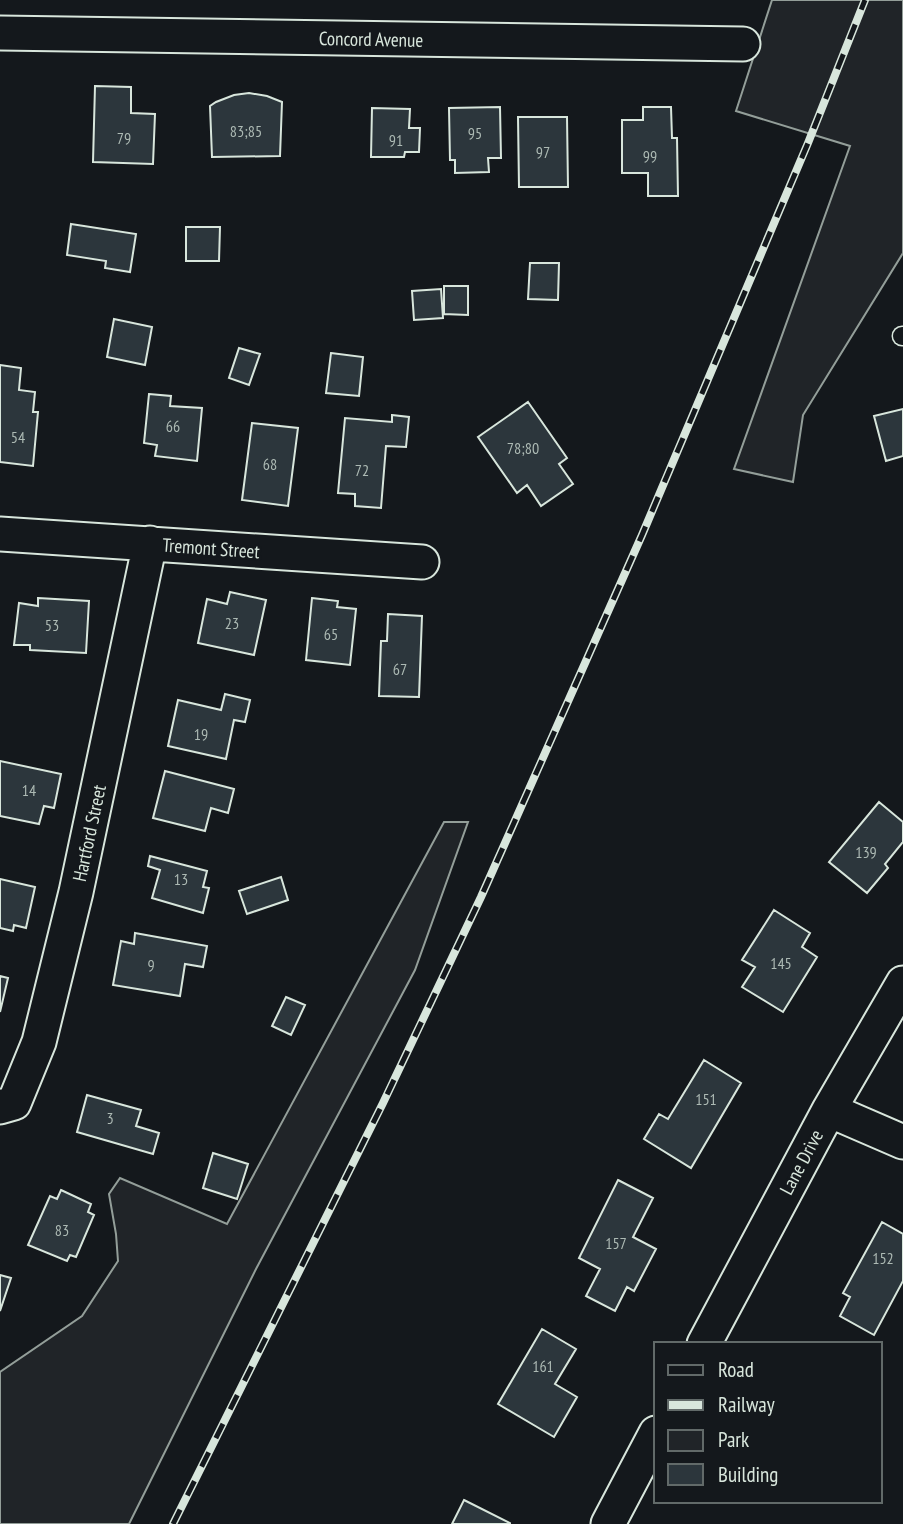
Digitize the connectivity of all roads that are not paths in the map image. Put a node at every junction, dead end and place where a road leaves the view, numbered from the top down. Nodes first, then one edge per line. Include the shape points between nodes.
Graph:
1 (0, 33) edge
2 (743, 44) dead end
3 (0, 534) edge
4 (150, 543) junction
5 (422, 562) dead end
6 (903, 983) edge
7 (0, 1107) edge
8 (830, 1110) junction
9 (903, 1142) edge
10 (705, 1342) edge
11 (654, 1437) edge
12 (608, 1524) edge

1 - 2 street, Concord Avenue
3 - 4 street, Tremont Street
4 - 5 street, Tremont Street
4 - 7 street, Hartford Street via 76,892 39,1042 14,1103
6 - 8 street, Lane Drive
8 - 9 street
8 - 10 street, Lane Drive
11 - 12 street

